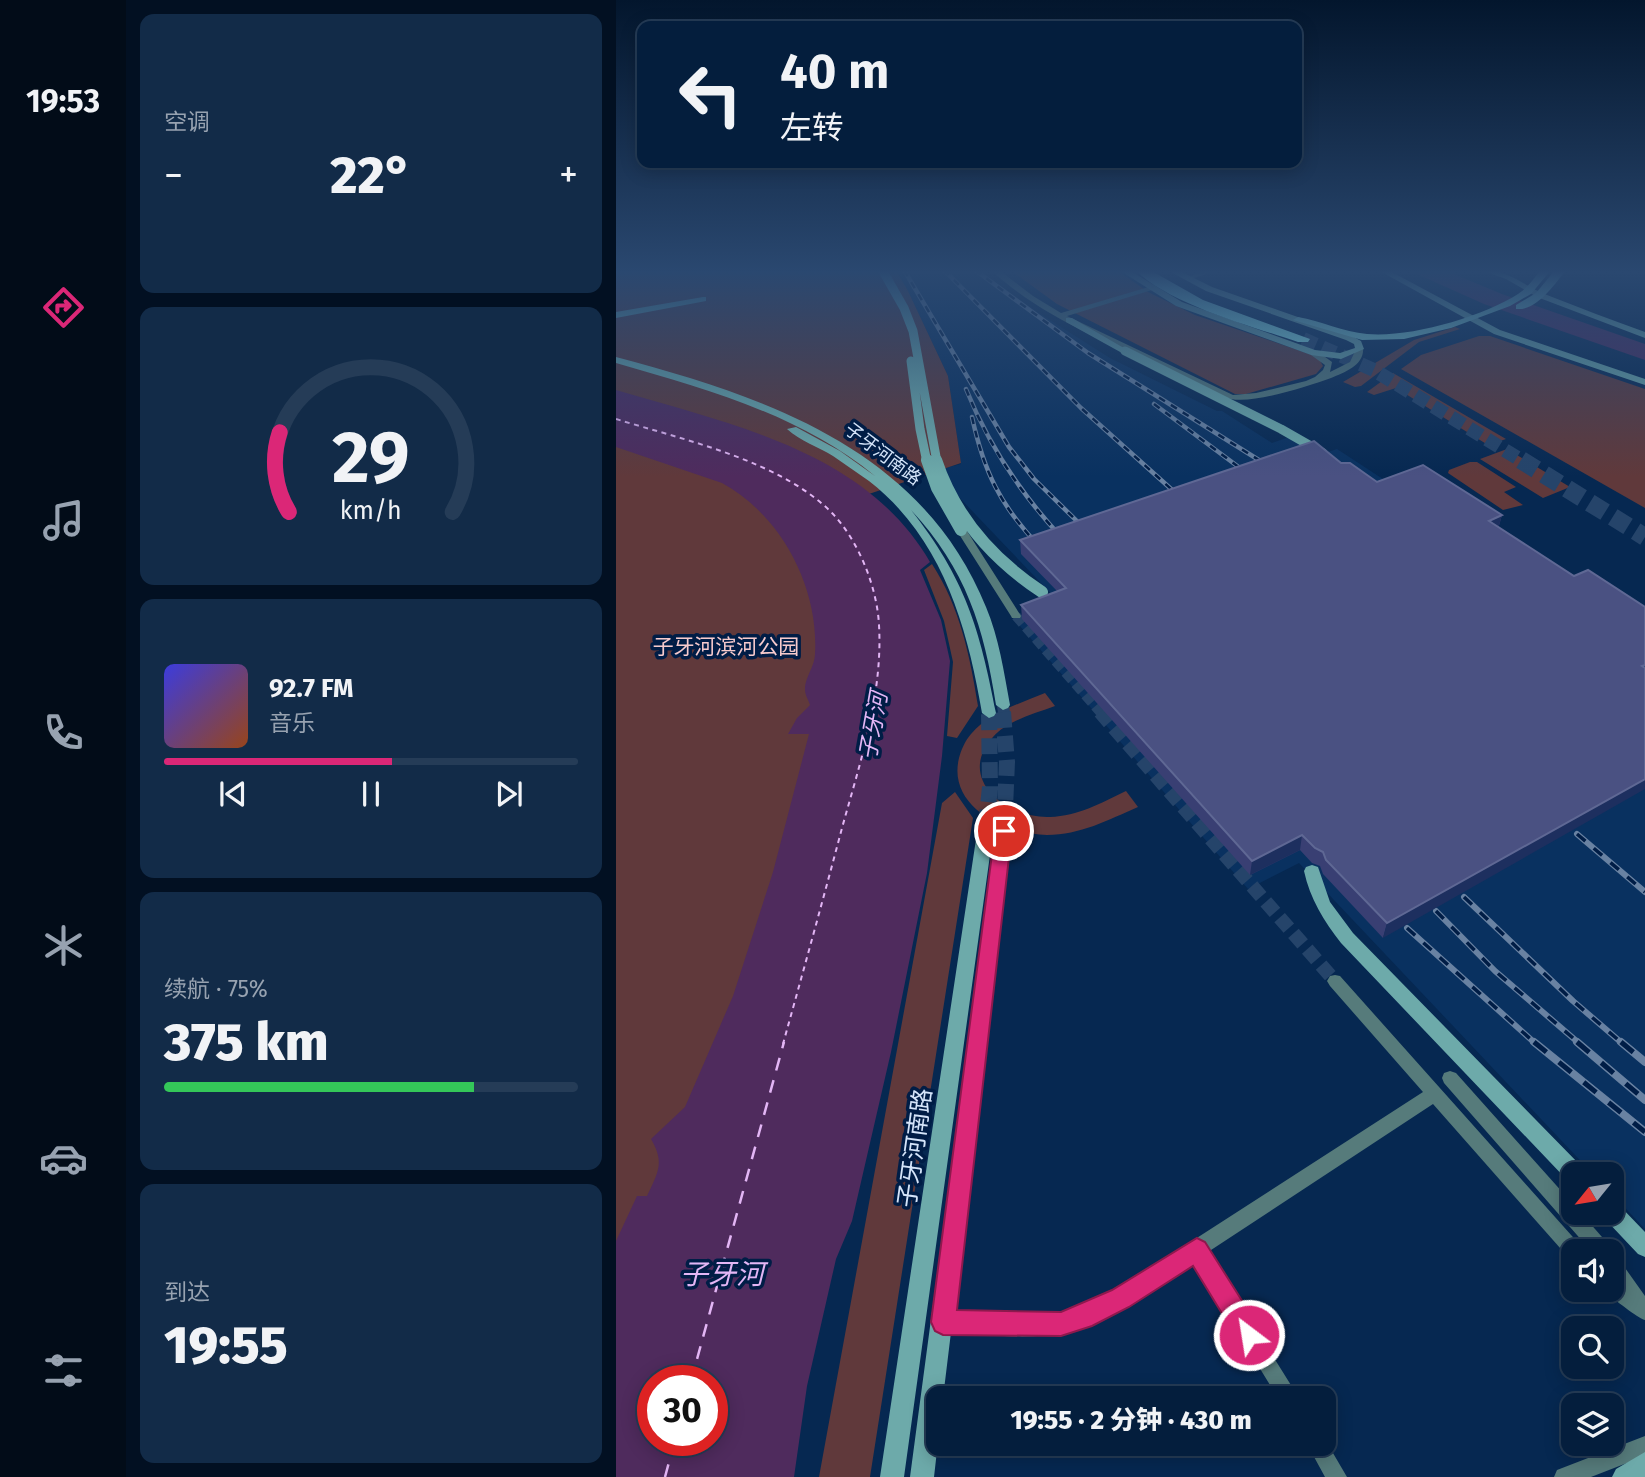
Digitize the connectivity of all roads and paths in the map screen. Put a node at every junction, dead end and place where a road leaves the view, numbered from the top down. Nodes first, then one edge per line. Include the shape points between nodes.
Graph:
1 (907, 339) edge
2 (914, 339) edge
3 (1103, 339) edge
4 (1110, 339) edge
5 (1273, 339) edge
6 (1351, 339) edge
7 (1536, 339) edge
8 (1545, 339) edge
9 (1360, 349) junction
10 (1314, 353) junction
11 (616, 360) edge
12 (616, 366) edge
13 (1645, 373) edge
14 (1318, 378) junction
15 (1645, 382) edge
16 (1237, 398) joint
17 (1328, 457) edge
18 (961, 531) joint
19 (1042, 592) dead end
20 (1016, 616) tunnel mouth
21 (1003, 705) tunnel mouth
22 (989, 713) tunnel mouth
23 (1312, 871) dead end
24 (1335, 981) tunnel mouth
25 (1450, 1078) dead end
26 (1434, 1094) junction
27 (1563, 1162) edge
28 (1624, 1225) edge
29 (1563, 1239) edge
30 (1592, 1239) edge
31 (1645, 1247) edge
32 (1197, 1250) junction
33 (1624, 1281) edge
34 (1624, 1295) edge
35 (1645, 1311) edge
36 (943, 1322) junction
37 (1282, 1386) edge
38 (1645, 1446) edge
39 (1324, 1456) edge
40 (1645, 1464) edge
41 (892, 1477) edge
42 (922, 1477) edge
43 (1337, 1477) edge
44 (1564, 1477) edge
45 (1624, 1477) edge

1 - 18 street, bridge via 923,454 938,496
2 - 19 street, bridge via 935,457 945,485 968,524 1002,563
3 - 17 street, bridge
4 - 16 street
5 - 10 street
6 - 9 street
7 - 15 street
8 - 13 street
9 - 10 street via 1340,356
9 - 14 street via 1351,365
10 - 14 street via 1329,367
11 - 21 street, 子牙河南路 via 771,410 819,432 890,481 935,526 967,575 996,657
12 - 22 street, 子牙河南路 via 764,416 824,447 891,495 926,533 950,572 977,647
14 - 16 street
18 - 20 street
23 - 27 street via 1317,894 1347,938
24 - 26 street
25 - 30 street
26 - 29 street
26 - 32 street
28 - 31 street
32 - 36 street via 1120,1299 1061,1324
32 - 37 street
33 - 35 street
34 - 35 street
36 - 41 street, 子牙河南路 via 995,829
36 - 42 street, 子牙河南路
38 - 44 street
39 - 43 street
40 - 45 street

